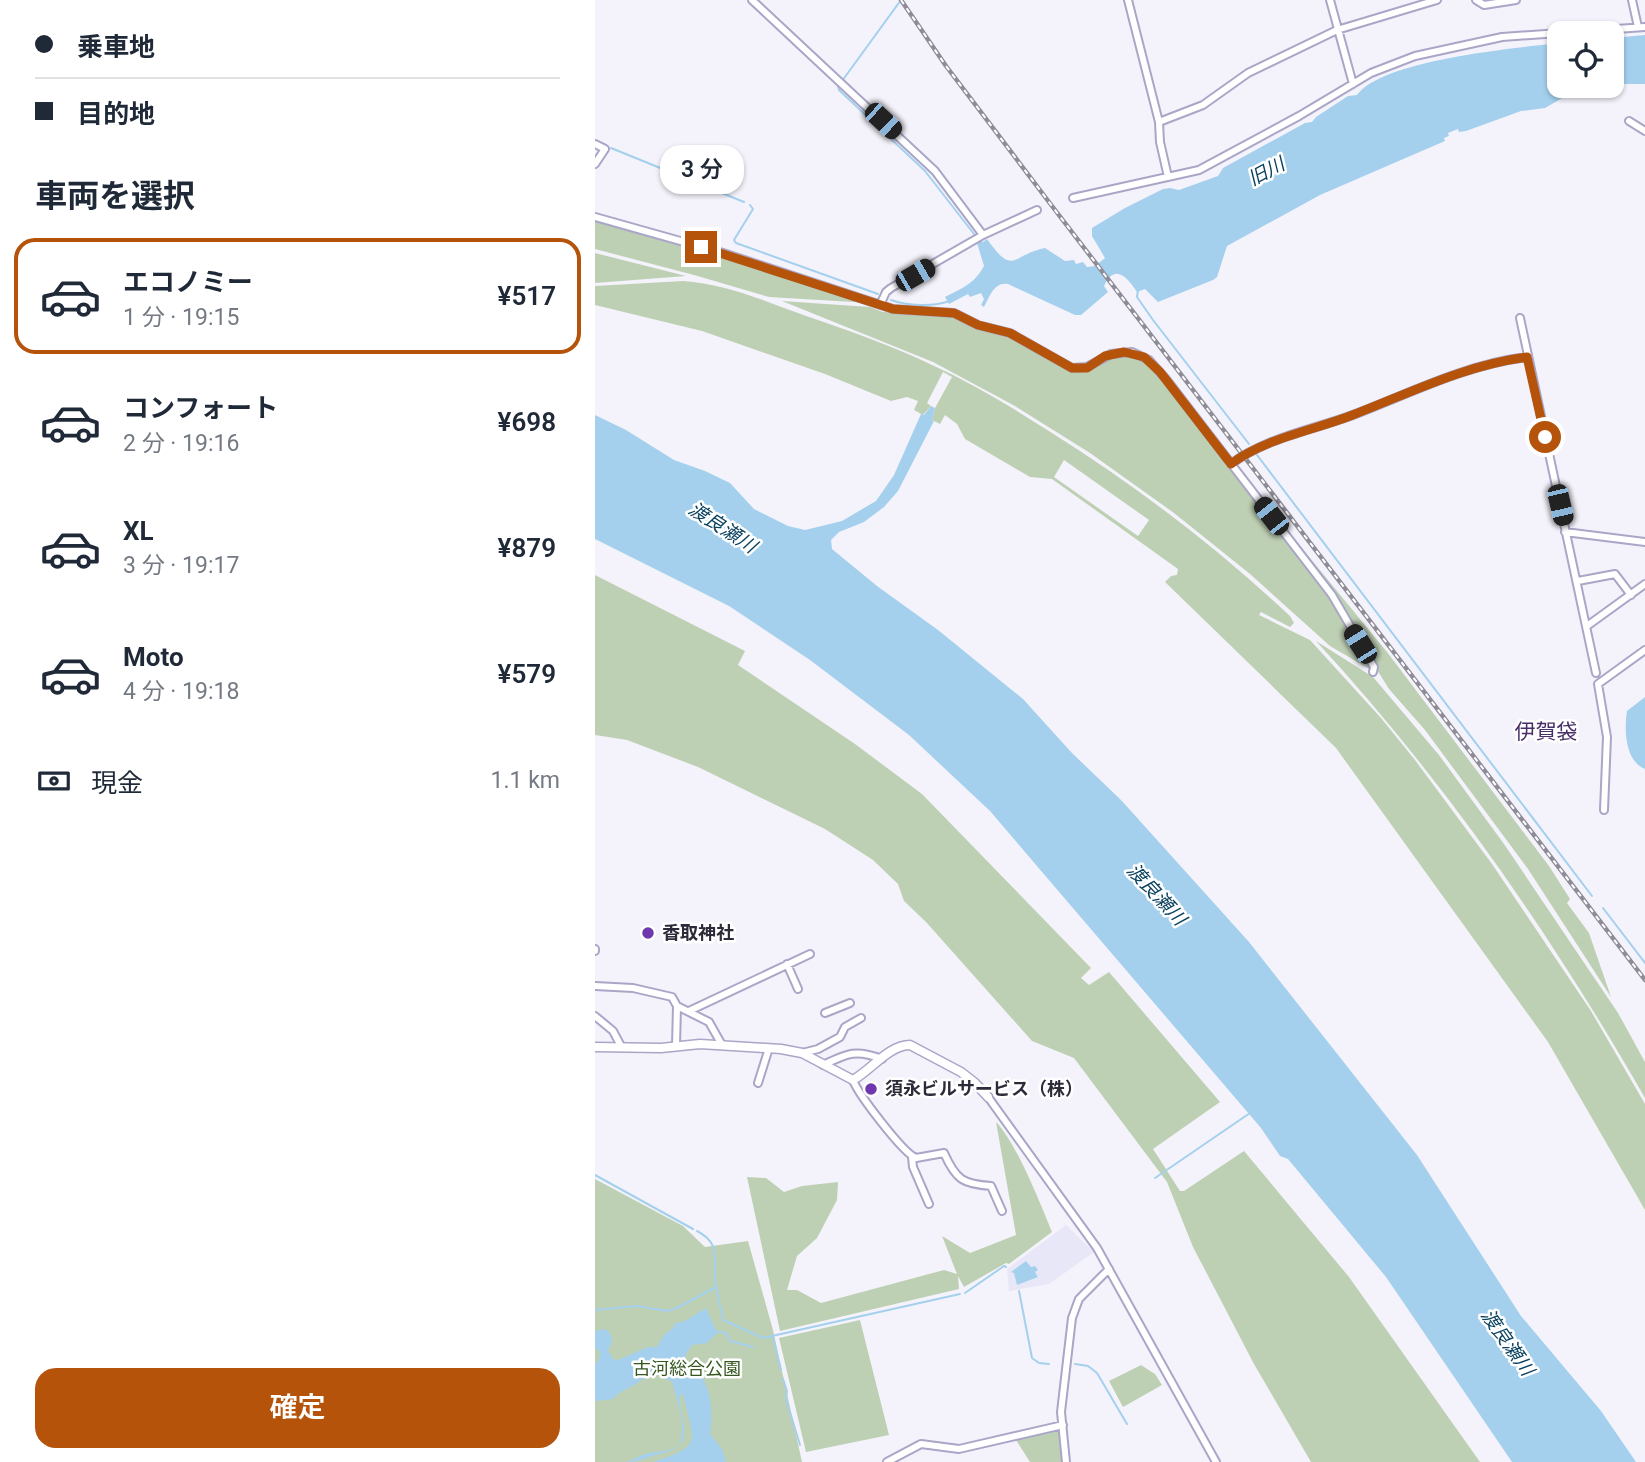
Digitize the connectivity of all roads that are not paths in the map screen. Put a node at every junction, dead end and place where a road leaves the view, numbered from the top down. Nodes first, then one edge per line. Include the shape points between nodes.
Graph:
1 (752, 0) edge
2 (1128, 0) edge
3 (1330, 0) edge
4 (1437, 0) edge
5 (1476, 0) edge
6 (1516, 0) edge
7 (1632, 0) edge
8 (1641, 27) edge
9 (1337, 30) junction
10 (1353, 84) junction
11 (1629, 121) dead end
12 (1159, 122) junction
13 (1645, 131) edge
14 (595, 144) edge
15 (595, 164) edge
16 (1168, 177) junction
17 (1073, 198) dead end
18 (1037, 210) dead end
19 (595, 217) edge
20 (983, 235) junction
21 (880, 304) junction
22 (1520, 318) dead end
23 (1527, 357) junction
24 (1231, 464) junction
25 (1566, 532) junction
26 (1645, 542) edge
27 (1578, 581) junction
28 (1645, 584) edge
29 (1630, 595) junction
30 (1587, 626) junction
31 (1645, 650) edge
32 (1373, 672) dead end
33 (1596, 673) dead end
34 (1604, 810) dead end
35 (810, 954) dead end
36 (787, 964) junction
37 (595, 986) edge
38 (798, 989) dead end
39 (850, 1003) dead end
40 (677, 1006) junction
41 (689, 1011) junction
42 (825, 1013) dead end
43 (595, 1016) edge
44 (861, 1018) dead end
45 (722, 1045) junction
46 (621, 1046) junction
47 (676, 1046) junction
48 (595, 1047) edge
49 (769, 1048) junction
50 (802, 1054) junction
51 (882, 1059) junction
52 (823, 1065) junction
53 (853, 1080) junction
54 (758, 1083) dead end
55 (988, 1097) joint
56 (912, 1157) junction
57 (929, 1204) dead end
58 (1002, 1211) dead end
59 (1109, 1269) junction
60 (1063, 1425) junction
61 (887, 1462) edge
62 (1066, 1462) edge
63 (1216, 1462) edge

1 - 20 street via 935,171
2 - 12 street
3 - 9 street
4 - 9 street
5 - 6 street via 1484,5
7 - 8 street
8 - 10 street via 1502,37 1415,56
9 - 10 street
9 - 12 street via 1248,73 1203,105
10 - 16 street via 1217,162
11 - 13 street
12 - 16 street
14 - 15 street via 605,149
16 - 17 street
18 - 20 street
19 - 21 street
20 - 21 street via 891,288
21 - 24 street via 954,313 1010,333 1077,369 1118,352 1144,357
22 - 23 street
23 - 24 street via 1483,364 1439,379 1250,451
23 - 25 street
24 - 32 street via 1332,595
25 - 26 street
25 - 27 street
27 - 29 street via 1615,574
27 - 30 street
28 - 29 street
29 - 30 street
30 - 33 street
31 - 34 street via 1598,684 1607,737
35 - 36 street
36 - 38 street
36 - 41 street
37 - 40 street via 667,994
39 - 42 street
40 - 41 street
40 - 47 street
41 - 45 street via 709,1022
43 - 46 street via 613,1031
44 - 50 street via 845,1027 840,1037
45 - 47 street
45 - 49 street
46 - 47 street
46 - 48 street
49 - 50 street
49 - 54 street
50 - 52 street
51 - 52 street via 863,1052
51 - 53 street
51 - 55 street via 910,1045 961,1072
52 - 53 street
53 - 56 street
55 - 59 street
56 - 57 street
56 - 58 street via 944,1153 952,1170 967,1184 992,1186
59 - 60 street via 1075,1308
59 - 63 street
60 - 61 street via 959,1449 921,1444
60 - 62 street

